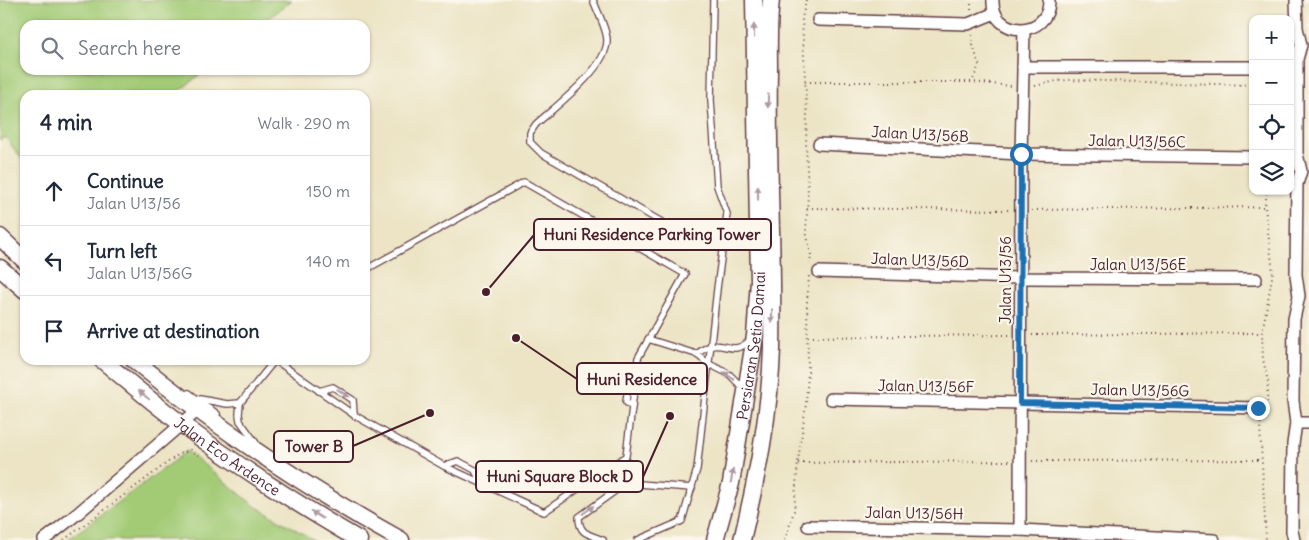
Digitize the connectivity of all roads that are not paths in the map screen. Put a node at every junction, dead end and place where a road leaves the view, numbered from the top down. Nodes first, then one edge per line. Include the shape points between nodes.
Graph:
1 (593, 0) edge
2 (713, 0) edge
3 (754, 0) edge
4 (771, 0) edge
5 (994, 0) edge
6 (1062, 0) edge
7 (1296, 0) edge
8 (1050, 1) edge
9 (995, 13) junction
10 (818, 20) dead end
11 (1024, 30) junction
12 (1305, 45) edge
13 (1023, 67) junction
14 (1249, 67) edge
15 (819, 144) dead end
16 (1021, 154) junction
17 (1249, 157) edge
18 (1305, 171) edge
19 (0, 237) edge
20 (722, 245) junction
21 (20, 256) edge
22 (370, 267) edge
23 (0, 268) edge
24 (813, 270) road end
25 (1020, 278) junction
26 (1256, 279) dead end
27 (20, 286) edge
28 (1304, 296) edge
29 (755, 336) junction
30 (648, 339) junction
31 (711, 346) junction
32 (696, 354) junction
33 (709, 364) junction
34 (108, 365) edge
35 (140, 365) edge
36 (271, 365) edge
37 (282, 365) edge
38 (319, 391) junction
39 (746, 392) junction
40 (831, 399) dead end
41 (240, 403) junction
42 (1020, 403) junction
43 (197, 404) junction
44 (1262, 411) road end
45 (354, 415) junction
46 (226, 421) dead end
47 (1309, 422) edge
48 (1296, 423) junction
49 (182, 425) junction
50 (234, 426) dead end
51 (256, 443) junction
52 (444, 466) junction
53 (481, 483) junction
54 (692, 488) junction
55 (335, 503) junction
56 (725, 508) junction
57 (808, 526) dead end
58 (1020, 530) junction
59 (44, 540) edge
60 (359, 540) edge
61 (401, 540) edge
62 (603, 540) edge
63 (638, 540) edge
64 (707, 540) edge
65 (715, 540) edge
66 (742, 540) edge
67 (1214, 540) edge
68 (1294, 540) edge

1 - 20 lane via 608,39 606,49 588,76 536,124 530,133 530,142 541,153 693,240
2 - 20 lane via 711,100 717,186 727,214
29 -> 3 street, Persiaran Setia Damai via 759,271
4 -> 66 street, Persiaran Setia Damai via 768,134 771,359 758,474
5 - 9 street
6 - 8 street
7 - 12 street via 1297,28
8 - 11 street via 1044,18
9 - 10 street via 971,23
9 - 11 street via 1007,26
11 - 13 street, Jalan U13/56
12 - 18 street via 1297,59 1297,154
13 - 14 street
13 - 16 street, Jalan U13/56
15 - 16 street, Jalan U13/56B
16 - 17 street, Jalan U13/56C
16 - 25 street, Jalan U13/56
18 - 28 street via 1297,184 1296,266
19 - 21 street
20 - 31 lane
22 - 30 lane via 524,182 685,274
23 - 27 street
24 - 25 street, Jalan U13/56D
25 - 26 street, Jalan U13/56E
25 - 42 street, Jalan U13/56
28 - 48 street via 1294,319 1293,401
29 - 31 lane via 743,347
29 - 39 street, Persiaran Setia Damai
30 - 32 lane
30 - 53 lane via 638,358 626,456 544,512
31 - 32 lane
31 - 33 lane
32 - 33 lane
39 -> 33 lane via 729,374
33 - 54 lane
49 -> 34 street, Jalan Eco Ardence
35 - 43 street, Jalan Eco Ardence
36 - 41 lane
37 - 38 lane
38 - 45 lane
38 -> 45 lane via 333,386 354,400
56 -> 39 street, Persiaran Setia Damai
40 - 42 street, Jalan U13/56F
41 - 43 lane
41 - 51 lane via 240,420
42 - 44 street, Jalan U13/56G
42 - 58 street, Jalan U13/56
43 - 46 lane
43 - 49 street
43 - 55 street, Jalan Eco Ardence
45 - 52 lane
47 - 48 street
48 - 68 street via 1293,444
49 - 59 street
60 -> 49 street, Jalan Eco Ardence via 258,478
50 - 51 lane
51 - 55 lane via 319,485
52 - 53 lane
52 - 53 lane via 458,461 475,470
62 -> 54 lane via 584,532 579,526 579,517 626,483
54 - 63 lane via 682,521
55 - 61 street, Jalan Eco Ardence
56 - 64 street
56 - 65 street, Persiaran Setia Damai
57 - 58 street, Jalan U13/56H
58 - 67 street, Jalan U13/56H

